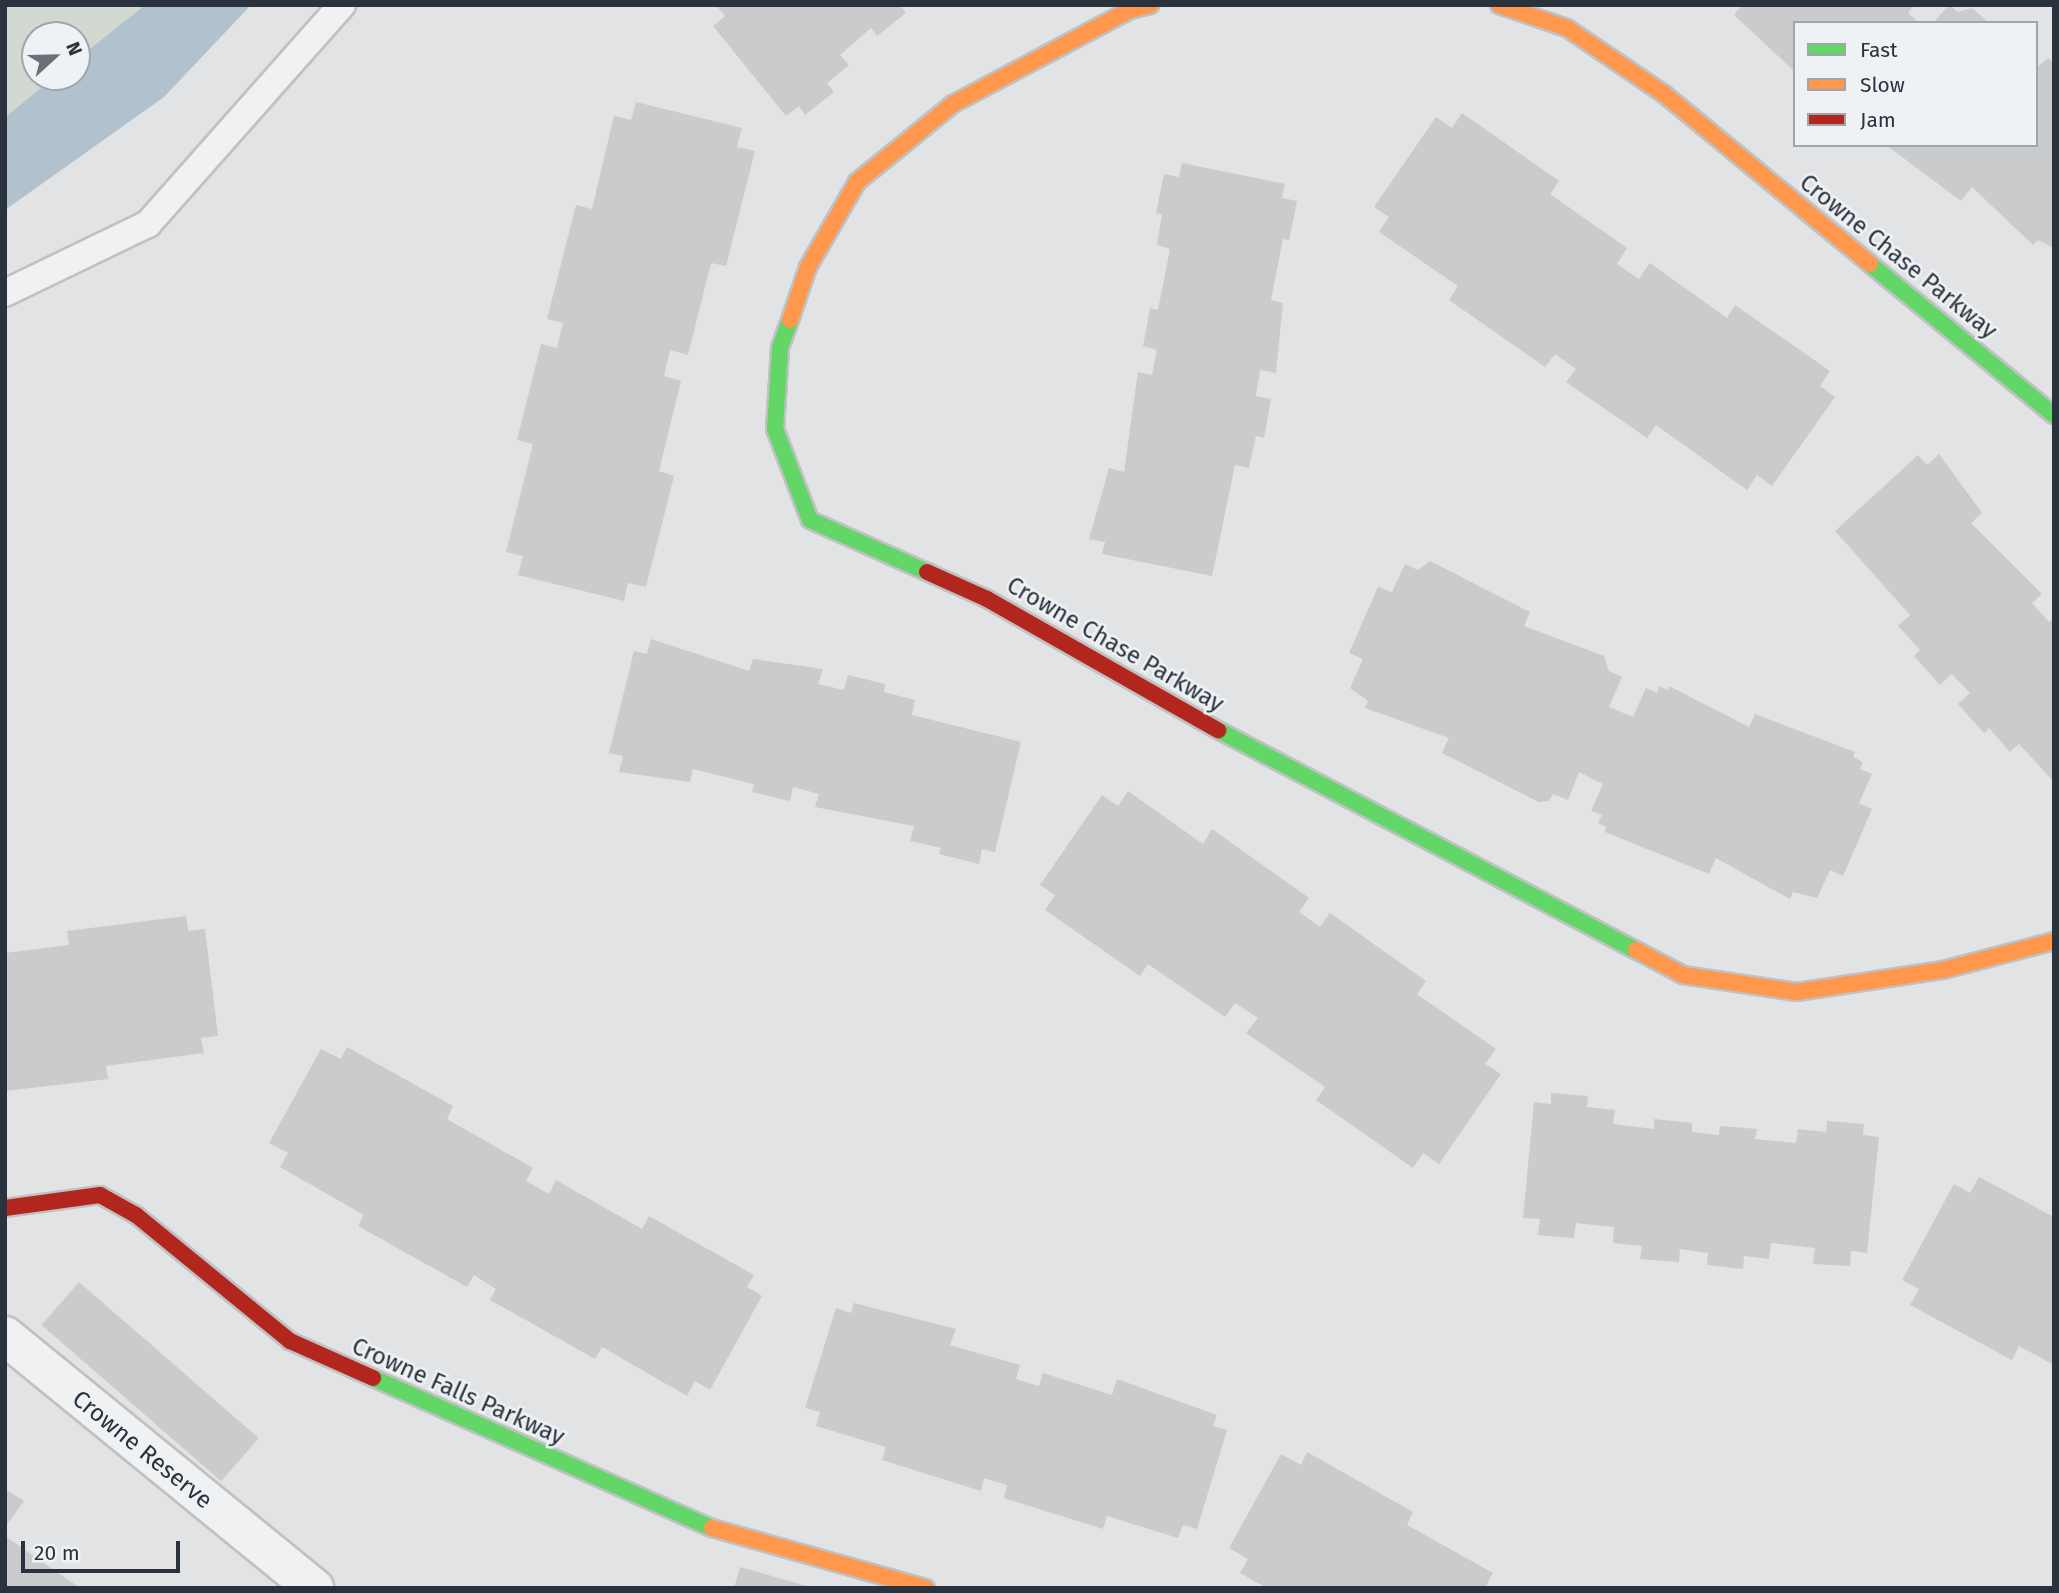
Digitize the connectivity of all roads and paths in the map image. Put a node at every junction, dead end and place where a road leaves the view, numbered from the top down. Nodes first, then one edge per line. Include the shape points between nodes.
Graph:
1 (342, 5) edge
2 (1150, 5) edge
3 (1499, 5) edge
4 (5, 293) edge
5 (2054, 415) edge
6 (2054, 942) edge
7 (5, 1208) edge
8 (5, 1336) edge
9 (314, 1588) edge
10 (926, 1588) edge

1 - 4 lane via 148,223
2 - 6 street, Crowne Chase Parkway via 1130,10 953,104 857,181 808,267 780,348 775,429 810,520 987,599 1246,746 1683,975 1797,992 1943,970
3 - 5 street, Crowne Chase Parkway via 1567,28 1664,94
7 - 10 street, Crowne Falls Parkway via 100,1195 136,1215 290,1341 693,1523
8 - 9 street, Crowne Reserve

